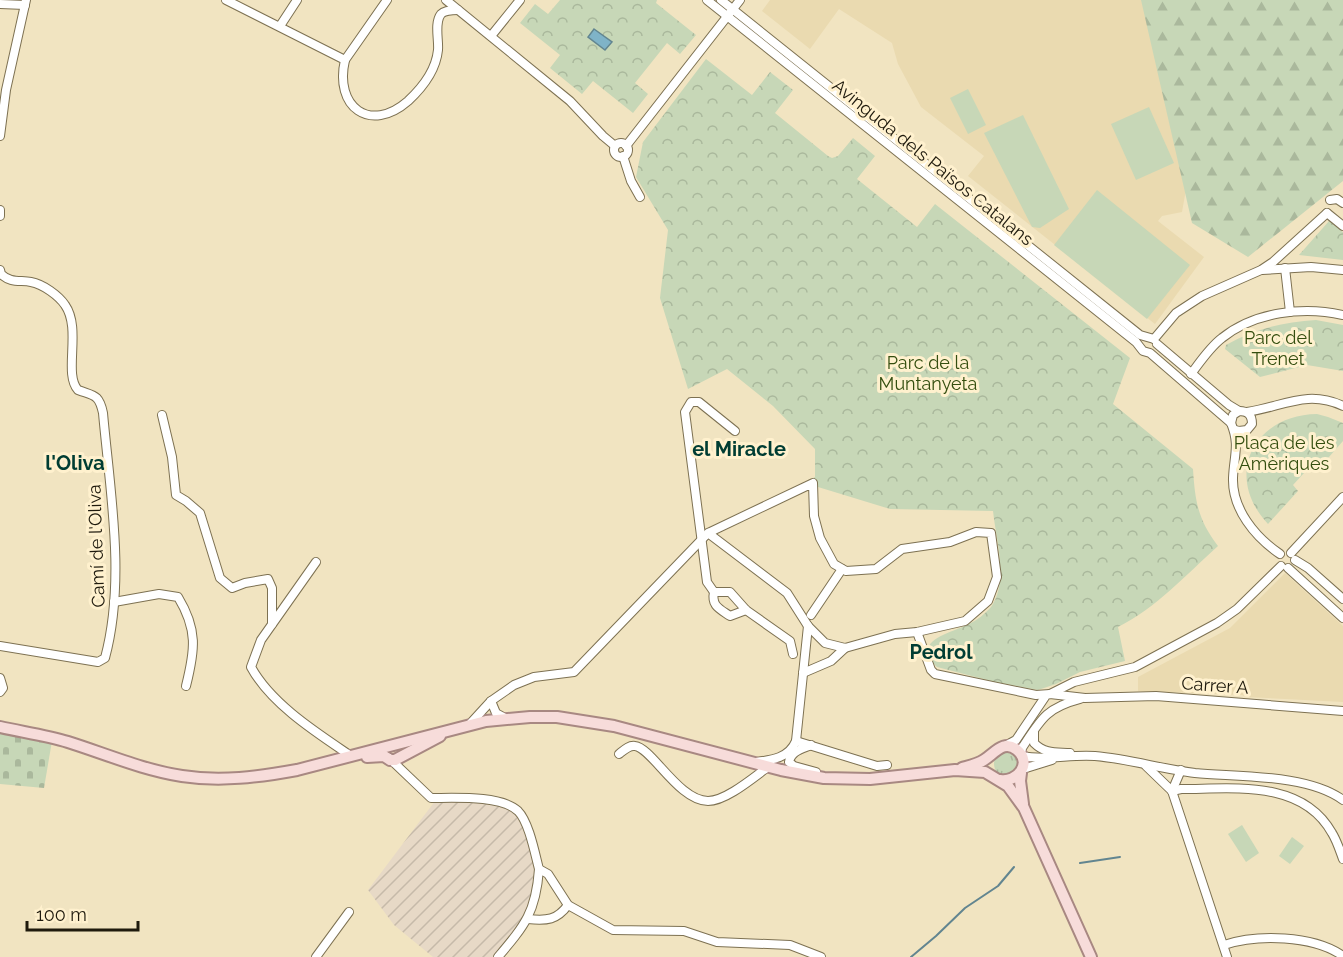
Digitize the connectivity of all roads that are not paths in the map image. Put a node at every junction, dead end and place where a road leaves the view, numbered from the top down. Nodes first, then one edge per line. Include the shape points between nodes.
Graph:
1 (226, 0) edge
2 (297, 0) edge
3 (387, 0) edge
4 (446, 0) edge
5 (520, 0) edge
6 (707, 0) edge
7 (722, 0) edge
8 (740, 0) edge
9 (26, 3) edge
10 (0, 4) edge
11 (733, 9) junction
12 (458, 10) junction
13 (727, 16) junction
14 (280, 26) junction
15 (491, 36) junction
16 (345, 60) junction
17 (0, 136) edge
18 (615, 146) junction
19 (626, 146) junction
20 (623, 156) junction
21 (1343, 194) edge
22 (640, 197) dead end
23 (1330, 200) junction
24 (1343, 203) edge
25 (0, 210) edge
26 (1343, 213) edge
27 (1330, 215) junction
28 (0, 216) edge
29 (1343, 226) edge
30 (1285, 268) junction
31 (0, 270) edge
32 (1261, 270) junction
33 (1343, 270) edge
34 (1290, 312) junction
35 (1343, 315) edge
36 (1153, 340) junction
37 (1141, 346) junction
38 (1150, 353) junction
39 (1191, 374) junction
40 (1343, 406) edge
41 (1243, 412) junction
42 (162, 415) dead end
43 (1233, 426) junction
44 (735, 431) dead end
45 (1343, 497) edge
46 (705, 535) junction
47 (1280, 555) junction
48 (1293, 557) junction
49 (316, 562) dead end
50 (1284, 566) junction
51 (1308, 568) junction
52 (842, 569) junction
53 (1300, 580) junction
54 (714, 592) junction
55 (1343, 599) edge
56 (114, 602) junction
57 (746, 610) junction
58 (811, 615) dead end
59 (1343, 618) edge
60 (272, 624) junction
61 (808, 626) junction
62 (917, 632) junction
63 (0, 646) edge
64 (845, 648) junction
65 (792, 654) dead end
66 (803, 672) junction
67 (0, 678) edge
68 (1078, 684) junction
69 (186, 686) dead end
70 (0, 692) edge
71 (1065, 696) junction
72 (1085, 698) junction
73 (1049, 700) junction
74 (491, 701) junction
75 (481, 710) junction
76 (1343, 711) edge
77 (506, 718) junction
78 (0, 721) edge
79 (486, 721) junction
80 (469, 725) junction
81 (0, 727) edge
82 (454, 729) junction
83 (1034, 729) junction
84 (18, 731) junction
85 (796, 741) junction
86 (811, 745) junction
87 (389, 746) junction
88 (1005, 746) junction
89 (619, 754) dead end
90 (992, 754) junction
91 (1021, 755) junction
92 (351, 756) junction
93 (1080, 756) junction
94 (778, 758) junction
95 (1056, 759) junction
96 (395, 762) junction
97 (749, 762) junction
98 (790, 763) junction
99 (887, 765) dead end
100 (1145, 765) junction
101 (768, 767) junction
102 (955, 770) junction
103 (1022, 771) junction
104 (1181, 771) junction
105 (997, 778) junction
106 (843, 779) junction
107 (1172, 791) junction
108 (1343, 800) edge
109 (1024, 808) junction
110 (1343, 859) edge
111 (539, 869) junction
112 (568, 905) junction
113 (349, 912) dead end
114 (528, 919) junction
115 (1224, 945) junction
116 (1343, 956) edge
117 (316, 957) edge
118 (498, 957) edge
119 (821, 957) edge
120 (1090, 957) edge
121 (1227, 957) edge

1 - 14 street
2 - 14 street
3 - 16 street
4 - 12 street
5 - 15 street
6 - 13 street, Avinguda dels Països Catalans
7 - 11 street, Avinguda dels Països Catalans
8 - 11 street
9 - 10 street
9 - 17 street
11 - 13 street
11 - 36 street, Avinguda dels Països Catalans via 1140,335
12 - 15 street
12 - 16 street via 440,15 436,59 424,83 407,101 386,113 361,113 349,101 343,87
13 - 19 street
13 - 37 street, Avinguda dels Països Catalans
14 - 16 street
15 - 18 street via 570,101
18 - 19 street
18 - 20 street via 616,154
19 - 20 street
20 - 22 street
21 - 23 street
23 - 24 street
23 - 27 street via 1326,207
25 - 28 street
26 - 27 street
27 - 29 street
27 - 32 street
30 - 32 street
30 - 33 street
30 - 34 street
31 - 56 street, Camí de l'Oliva via 8,280 43,286 63,303 74,339 73,382 78,390 92,393 101,404 115,556
32 - 36 street via 1202,296 1176,313
34 - 35 street
34 - 39 street via 1250,321 1221,338
36 - 37 street via 1142,342
36 - 38 street via 1155,351
36 - 39 street, Avinguda dels Països Catalans
37 - 38 street, Avinguda dels Països Catalans
38 - 43 street
39 - 41 street, Avinguda dels Països Catalans
40 - 41 street via 1325,400 1297,399
41 - 43 street via 1233,415
41 - 43 street via 1252,419 1250,427 1243,432
42 - 60 street via 176,495 200,513 220,578 232,588 268,579 272,588
43 - 47 street via 1237,450 1233,490 1237,506 1245,520
44 - 46 street via 699,402 691,402 685,412
45 - 48 street
46 - 52 street via 813,483 814,516 820,538 834,564
46 - 54 street via 708,582
46 - 61 street via 787,593
46 - 74 street via 574,672 534,677
47 - 48 street via 1285,552
47 - 50 street via 1278,560
48 - 50 street via 1292,565
48 - 51 street
49 - 60 street
50 - 53 street
50 - 68 street via 1223,620 1135,667
51 - 53 street
51 - 55 street
52 - 58 street
52 - 62 street via 876,569 902,549 950,542 976,531 991,533 997,577 988,601 965,621
53 - 59 street
54 - 57 street via 730,592
54 - 57 street via 714,605 730,616
56 - 63 street, Camí de l'Oliva via 112,633 105,657 98,662
56 - 69 street via 159,594 178,597 194,636
57 - 65 street via 790,641
60 - 92 street via 251,667 256,676 313,731
61 - 64 street via 825,643
61 - 66 street
62 - 64 street
62 - 73 street via 935,674
64 - 66 street via 831,661
66 - 85 street
67 - 70 street
68 - 71 street
68 - 72 street via 1074,690
68 - 73 street via 1074,682
71 - 72 street, Carrer A
71 - 73 street
72 - 73 street, Carrer A
72 - 76 street, Carrer A via 1156,696
73 - 83 street via 1048,712
73 - 88 street via 1016,740
74 - 75 street
74 - 77 street via 496,713
74 - 79 street
75 - 79 street
75 - 80 street
77 - 79 main road
77 - 97 main road via 543,716 591,722
78 - 84 street
79 - 80 main road
80 - 82 main road
81 - 84 main road
82 - 87 main road
82 - 96 main road
83 - 91 street
83 - 93 street via 1033,739 1041,750
84 - 92 main road via 66,741 148,768 202,778 267,776
85 - 86 street
85 - 94 street
86 - 98 street via 792,755
86 - 99 street via 878,766
87 - 92 main road
87 - 96 street
88 - 90 main road
88 - 91 main road
89 - 101 street via 635,746 644,749 671,780 698,800 710,802 733,792
90 - 102 main road
90 - 105 main road via 988,765
91 - 95 street
91 - 103 main road
92 - 96 main road via 384,756
93 - 95 street
93 - 100 street
94 - 97 street
94 - 98 street
95 - 103 street
96 - 111 street via 431,798 484,798 519,812
97 - 101 main road
98 - 106 street
100 - 104 street
100 - 107 street
101 - 106 main road
102 - 105 main road via 985,772
102 - 106 main road
103 - 105 main road via 1012,780
103 - 109 main road
104 - 107 street
104 - 108 street via 1279,778 1333,792
105 - 109 main road
107 - 110 street via 1263,790 1285,794 1320,817
107 - 115 street
109 - 120 main road
111 - 112 street via 548,874
111 - 114 street
112 - 114 street via 553,919
112 - 119 street via 613,930 684,931 717,942 790,945
113 - 117 street
114 - 118 street
115 - 116 street via 1242,939 1293,940 1322,946
115 - 121 street

